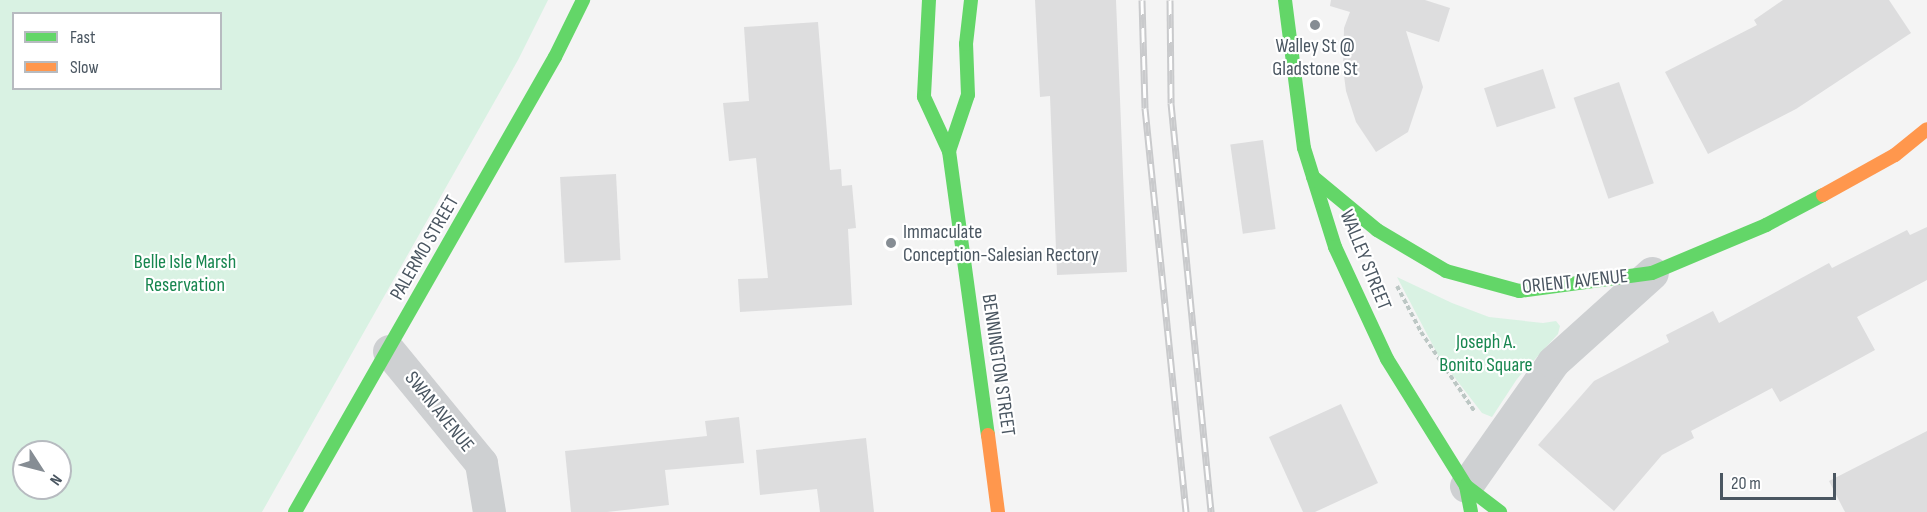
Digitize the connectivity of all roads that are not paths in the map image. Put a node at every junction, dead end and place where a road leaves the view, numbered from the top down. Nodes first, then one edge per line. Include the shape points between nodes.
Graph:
1 (583, 0) edge
2 (929, 0) edge
3 (971, 0) edge
4 (1285, 0) edge
5 (1927, 129) edge
6 (1927, 146) edge
7 (949, 151) junction
8 (1895, 155) junction
9 (1313, 177) junction
10 (1652, 273) junction
11 (389, 351) junction
12 (1468, 499) edge
13 (295, 512) edge
14 (489, 512) edge
15 (998, 512) edge
16 (1500, 512) edge

1 - 11 street, PALERMO STREET via 555,57
2 - 7 street, BENNINGTON STREET via 924,97
3 - 7 street, BENNINGTON STREET via 966,44 968,95
4 - 9 street, WALLEY STREET via 1304,148
5 - 8 street, ORIENT AVENUE
6 - 8 street
7 - 15 street, BENNINGTON STREET
8 - 10 street, ORIENT AVENUE via 1766,225
9 - 10 street, ORIENT AVENUE via 1377,230 1446,271 1519,291
9 - 12 street, WALLEY STREET via 1335,247 1387,359
10 - 12 street, ORIENT AVENUE via 1553,362
11 - 13 street, PALERMO STREET
11 - 14 street, SWAN AVENUE via 481,463
12 - 16 street

